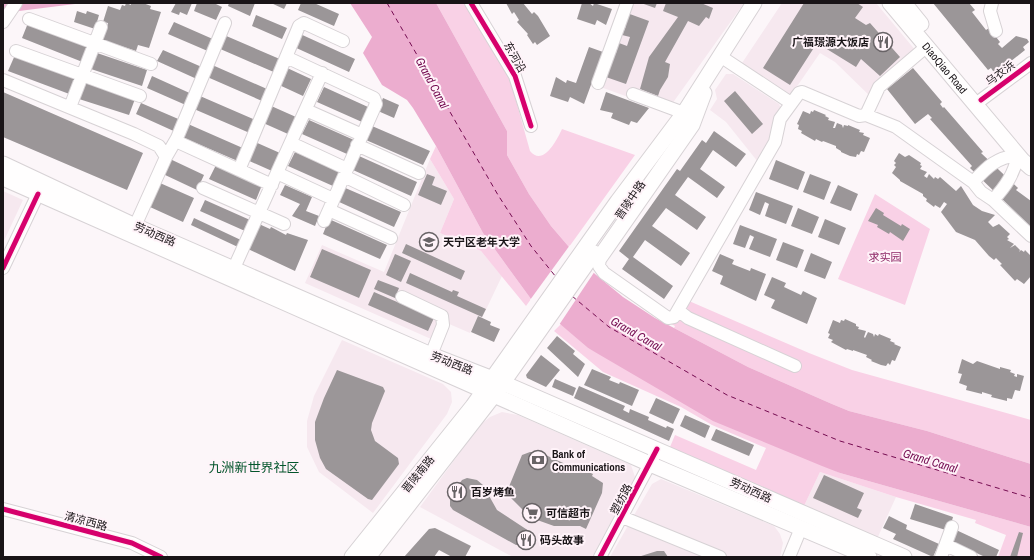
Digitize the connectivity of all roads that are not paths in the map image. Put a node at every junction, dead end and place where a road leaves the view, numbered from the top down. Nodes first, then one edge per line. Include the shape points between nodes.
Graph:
1 (16, 3) edge
2 (471, 3) edge
3 (628, 3) edge
4 (754, 3) edge
5 (765, 3) edge
6 (890, 3) edge
7 (992, 3) edge
8 (905, 4) edge
9 (30, 19) dead end
10 (3, 22) edge
11 (225, 23) dead end
12 (101, 27) dead end
13 (996, 31) dead end
14 (343, 41) dead end
15 (95, 43) junction
16 (926, 47) junction
17 (16, 51) dead end
18 (286, 57) junction
19 (726, 60) junction
20 (1031, 63) edge
21 (151, 64) dead end
22 (322, 73) junction
23 (82, 75) junction
24 (3, 80) edge
25 (598, 83) dead end
26 (633, 94) dead end
27 (140, 96) dead end
28 (981, 100) junction
29 (791, 102) junction
30 (70, 107) junction
31 (306, 110) junction
32 (684, 113) junction
33 (866, 115) junction
34 (531, 126) dead end
35 (360, 140) junction
36 (180, 143) dead end
37 (291, 143) junction
38 (1025, 156) edge
39 (166, 157) junction
40 (3, 164) edge
41 (1031, 168) edge
42 (239, 170) junction
43 (345, 172) junction
44 (277, 173) junction
45 (419, 173) dead end
46 (3, 178) edge
47 (973, 182) junction
48 (272, 185) junction
49 (204, 188) dead end
50 (38, 194) junction
51 (993, 200) junction
52 (404, 204) dead end
53 (329, 210) junction
54 (260, 213) junction
55 (284, 224) dead end
56 (135, 226) junction
57 (1031, 236) edge
58 (391, 238) dead end
59 (593, 252) junction
60 (3, 268) edge
61 (234, 268) junction
62 (402, 297) dead end
63 (679, 311) junction
64 (431, 355) junction
65 (795, 366) dead end
66 (493, 387) junction
67 (657, 449) junction
68 (650, 464) junction
69 (3, 509) edge
70 (622, 517) junction
71 (952, 527) dead end
72 (801, 528) junction
73 (946, 545) junction
74 (161, 557) edge
75 (352, 557) edge
76 (368, 557) edge
77 (600, 557) edge
78 (720, 557) edge
79 (789, 557) edge
80 (869, 557) edge
81 (904, 557) edge
82 (941, 557) edge
83 (972, 557) edge

1 - 10 street
2 - 34 street, 东河沿 via 515,76
3 - 25 street
4 - 32 main road, 晋陵中路
5 - 19 main road, 晋陵中路
6 - 16 main road, DiaoQiao Road
7 - 13 street via 990,11
8 - 28 main road, DiaoQiao Road
9 - 15 street
11 - 39 street via 177,138
12 - 15 street
14 - 18 street via 304,23 299,26
15 - 21 street
15 - 23 street
16 - 33 street via 879,87
16 - 38 main road, DiaoQiao Road
17 - 23 street
18 - 22 street
18 - 42 street
19 - 29 street
19 - 59 main road, 晋陵中路
20 - 28 street, 乌衣浜
22 - 31 street
22 - 35 street via 374,98 376,104
23 - 27 street
23 - 30 street
24 - 30 street
26 - 32 street
28 - 38 main road, DiaoQiao Road
29 - 33 street via 802,92 859,116
29 - 63 street via 780,119 775,142
30 - 39 street via 159,146
31 - 35 street
31 - 37 street
32 - 59 main road, 晋陵中路
33 - 47 street via 896,127
35 - 43 street
35 - 45 street
36 - 42 street
37 - 43 street
37 - 44 street
38 - 41 main road, DiaoQiao Road
38 - 47 street via 1005,157 995,161
38 - 51 street
39 - 56 street
40 - 56 main road, 劳动西路
42 - 48 street
43 - 52 street
43 - 53 street
44 - 48 street
44 - 53 street
46 - 50 main road, 劳动西路
47 - 51 street via 981,192
48 - 54 street
49 - 54 street
50 - 60 street
50 - 66 main road, 劳动西路
51 - 57 street
53 - 58 street
54 - 55 street
54 - 61 street
56 - 61 main road, 劳动西路
59 - 63 street via 604,273 668,318 674,318
59 - 66 main road, 晋陵中路
61 - 64 main road, 劳动西路
62 - 64 street via 442,316 443,325
63 - 65 street via 688,318
64 - 66 main road, 劳动西路
66 - 67 main road, 劳动西路
66 - 68 main road, 劳动西路
66 - 75 main road, 晋陵南路 via 473,406
66 - 76 main road, 晋陵南路
67 - 68 street, 塑纺路
67 - 81 main road, 劳动西路
68 - 70 street, 塑纺路
68 - 72 main road, 劳动西路
69 - 74 street, 清凉西路 via 132,544
70 - 77 street, 塑纺路
70 - 78 street
71 - 73 street
72 - 79 street
72 - 80 main road, 劳动西路
73 - 82 street
73 - 83 street

